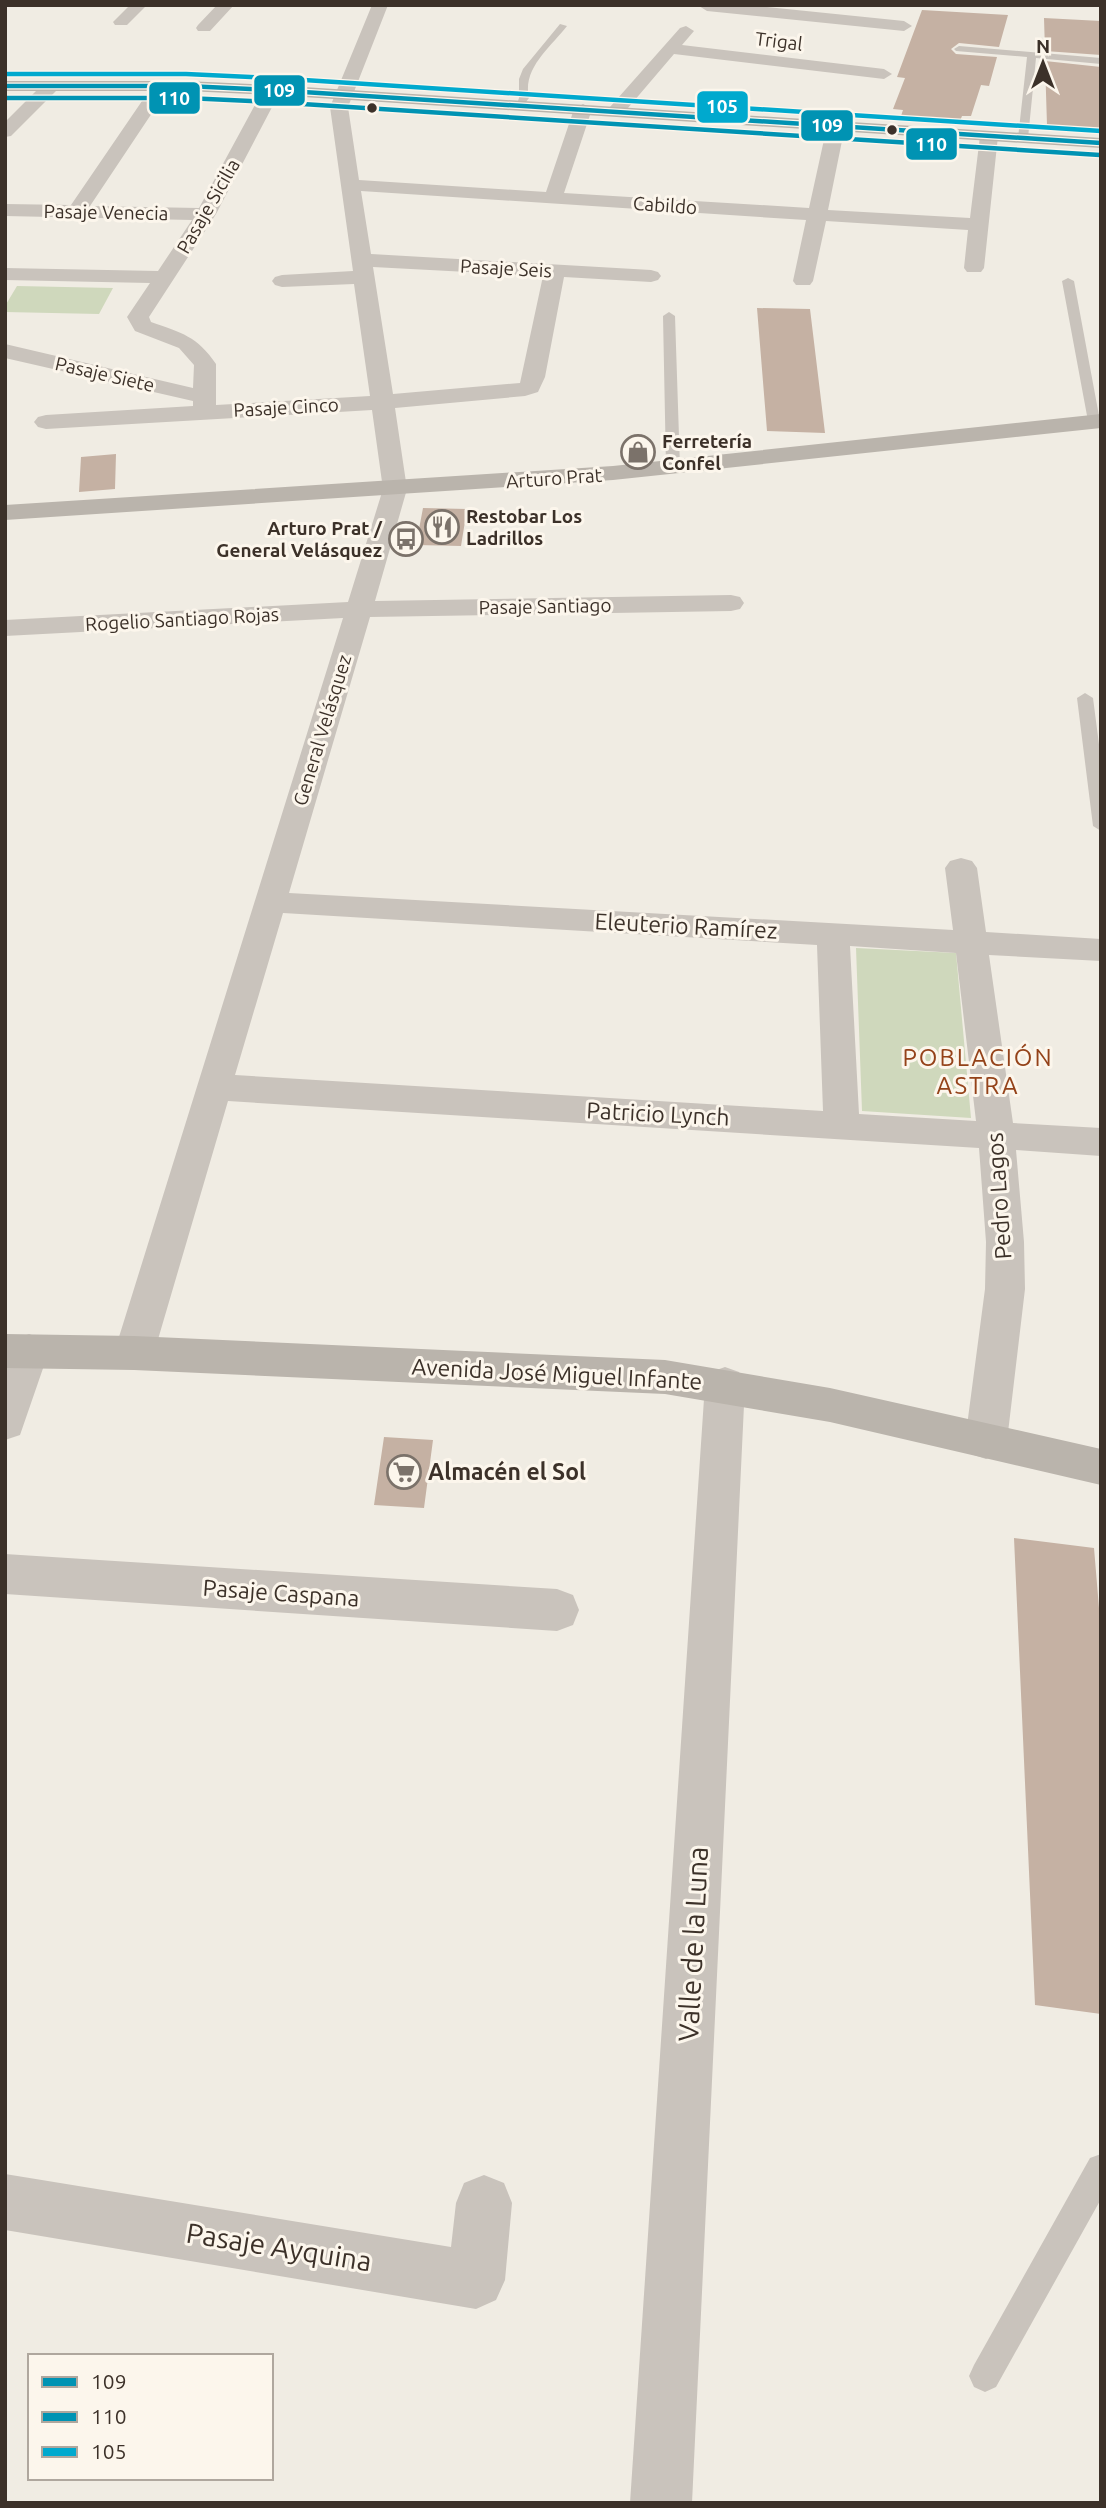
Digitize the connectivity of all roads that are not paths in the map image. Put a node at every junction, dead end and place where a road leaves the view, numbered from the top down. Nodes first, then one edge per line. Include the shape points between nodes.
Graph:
1 (139, 5) edge
2 (226, 5) edge
3 (380, 5) edge
4 (708, 6) edge
5 (121, 22) dead end
6 (563, 26) dead end
7 (904, 26) dead end
8 (204, 28) dead end
9 (670, 49) junction
10 (959, 49) dead end
11 (1032, 55) junction
12 (1101, 61) edge
13 (884, 74) dead end
14 (5, 86) edge
15 (51, 86) junction
16 (162, 86) junction
17 (272, 90) junction
18 (342, 94) junction
19 (519, 105) junction
20 (583, 109) junction
21 (616, 111) junction
22 (836, 126) junction
23 (5, 132) edge
24 (989, 136) junction
25 (1023, 138) junction
26 (1101, 143) edge
27 (350, 185) junction
28 (553, 198) junction
29 (5, 210) edge
30 (77, 211) junction
31 (206, 214) junction
32 (817, 215) junction
33 (979, 225) junction
34 (362, 268) junction
35 (974, 268) dead end
36 (555, 270) junction
37 (5, 274) edge
38 (652, 276) dead end
39 (166, 277) junction
40 (282, 281) dead end
41 (803, 281) dead end
42 (1068, 281) dead end
43 (669, 316) dead end
44 (5, 351) edge
45 (75, 367) junction
46 (382, 402) junction
47 (204, 405) junction
48 (1097, 421) edge
49 (673, 467) junction
50 (395, 489) junction
51 (5, 513) edge
52 (731, 603) dead end
53 (359, 609) junction
54 (5, 628) edge
55 (1085, 698) dead end
56 (1099, 792) edge
57 (1101, 826) edge
58 (961, 868) dead end
59 (270, 902) junction
60 (833, 934) junction
61 (971, 942) junction
62 (1101, 950) edge
63 (214, 1087) junction
64 (842, 1125) junction
65 (996, 1134) junction
66 (1101, 1142) edge
67 (17, 1351) edge
68 (134, 1353) junction
69 (725, 1384) junction
70 (5, 1422) edge
71 (986, 1441) junction
72 (1101, 1468) edge
73 (5, 1574) edge
74 (557, 1610) dead end
75 (1101, 2169) edge
76 (5, 2202) edge
77 (484, 2203) dead end
78 (985, 2376) dead end
79 (661, 2503) edge

1 - 5 street
2 - 8 street
3 - 18 street
4 - 7 street
4 - 9 street
6 - 19 lane via 522,77 524,98
9 - 13 street, Trigal
9 - 21 street
10 - 11 lane
11 - 12 lane
11 - 25 lane
14 - 15 street
15 - 16 street
15 - 23 street
16 - 17 street
16 - 30 street
17 - 18 street
17 - 31 street, Pasaje Sicilia
18 - 19 street
18 - 27 street, General Velásquez via 339,107
19 - 20 street
20 - 21 street
20 - 28 street
21 - 22 street
22 - 24 street
22 - 32 street
24 - 25 street
24 - 33 street
25 - 26 street
27 - 28 street, Cabildo
27 - 34 street, General Velásquez
28 - 32 street, Cabildo
29 - 30 street, Pasaje Venecia
30 - 31 street, Pasaje Venecia
31 - 39 street, Pasaje Sicilia
32 - 33 street, Cabildo
32 - 41 street
33 - 35 street
34 - 36 street, Pasaje Seis
34 - 40 street, Pasaje Seis
34 - 46 street, General Velásquez
36 - 38 street, Pasaje Seis
36 - 46 street, Pasaje Cinco via 530,387
37 - 39 street
39 - 47 street, Pasaje Sicilia via 138,317 143,326 187,343 205,364
42 - 48 lane
43 - 49 lane
44 - 45 street, Pasaje Siete
45 - 47 street, Pasaje Siete
45 - 47 street, Pasaje Cinco via 58,421
46 - 47 street, Pasaje Cinco
46 - 50 street, General Velásquez
48 - 49 street, Arturo Prat
49 - 50 street, Arturo Prat
50 - 51 street, Arturo Prat
50 - 53 street, General Velásquez
52 - 53 street, Pasaje Santiago
53 - 54 street, Rogelio Santiago Rojas
53 - 59 street, General Velásquez
55 - 56 lane
56 - 57 lane
58 - 61 street, Pedro Lagos
59 - 60 street, Eleuterio Ramírez
59 - 63 street, General Velásquez
60 - 61 street, Eleuterio Ramírez
60 - 64 street
61 - 62 street, Eleuterio Ramírez
61 - 65 street, Pedro Lagos
63 - 64 street, Patricio Lynch
63 - 68 street, General Velásquez
64 - 65 street, Patricio Lynch
65 - 66 street, Patricio Lynch
65 - 71 street, Pedro Lagos via 1005,1289
67 - 68 street, Avenida José Miguel Infante
67 - 70 street
68 - 69 street, Avenida José Miguel Infante via 665,1377
69 - 71 street, Avenida José Miguel Infante
69 - 79 street, Valle de la Luna
71 - 72 street, Avenida José Miguel Infante
73 - 74 street, Pasaje Caspana
75 - 78 lane
76 - 77 street, Pasaje Ayquina via 476,2280

